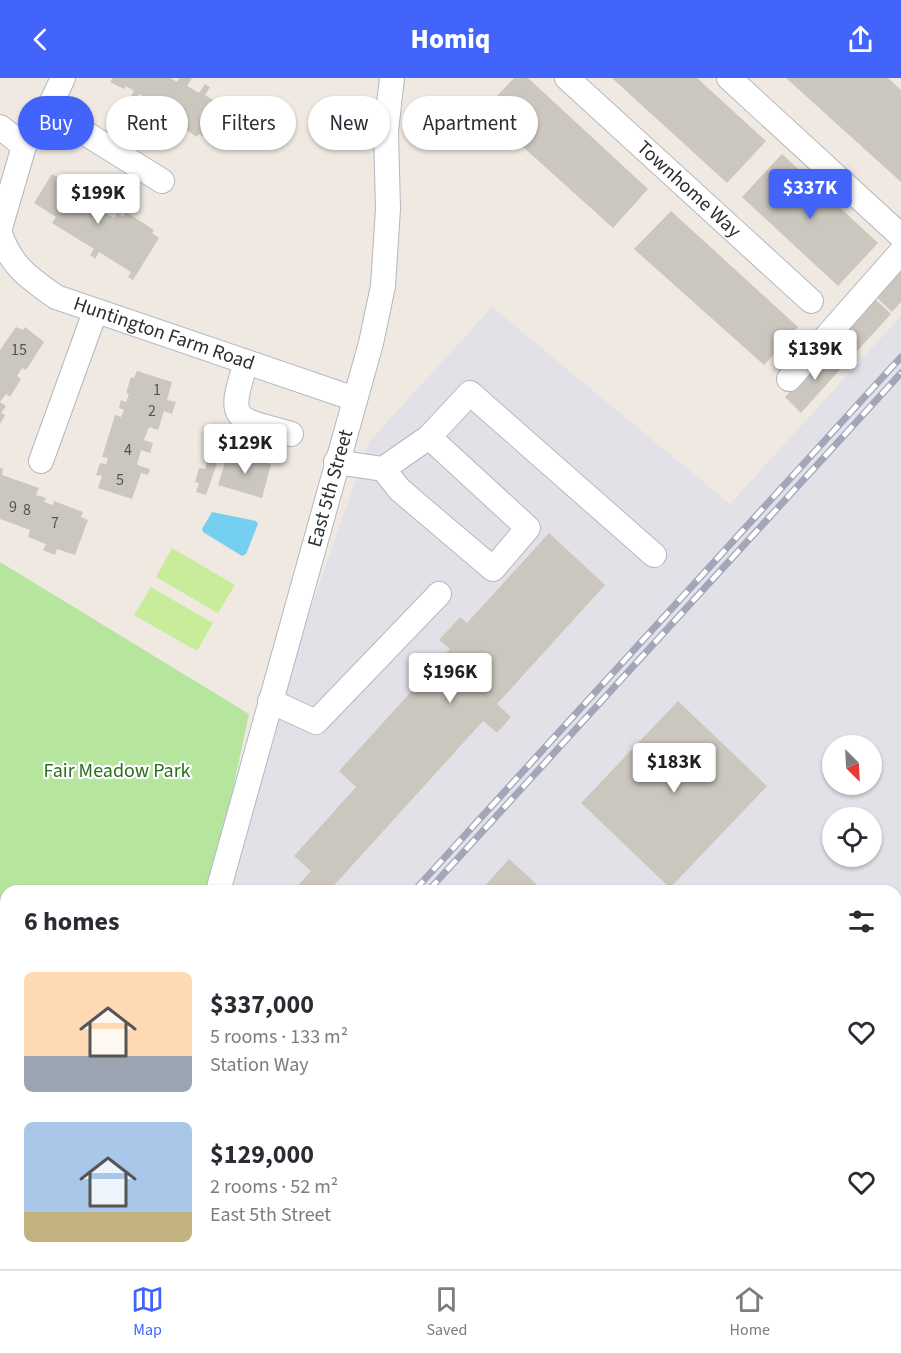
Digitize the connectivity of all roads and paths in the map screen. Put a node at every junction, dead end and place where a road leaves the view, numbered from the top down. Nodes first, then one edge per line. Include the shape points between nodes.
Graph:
1 (63, 78) edge
2 (392, 78) edge
3 (567, 78) edge
4 (729, 78) edge
5 (55, 96) edge
6 (0, 127) edge
7 (94, 139) edge
8 (18, 141) edge
9 (23, 150) edge
10 (162, 181) dead end
11 (0, 228) edge
12 (0, 232) edge
13 (901, 236) edge
14 (901, 252) edge
15 (811, 301) dead end
16 (95, 312) junction
17 (246, 363) junction
18 (789, 379) dead end
19 (355, 399) junction
20 (291, 434) dead end
21 (429, 437) junction
22 (41, 461) dead end
23 (336, 462) junction
24 (383, 469) junction
25 (654, 555) dead end
26 (439, 594) dead end
27 (270, 701) junction
28 (220, 885) edge

1 - 5 street
2 - 19 street, East 5th Street via 386,131 388,209 383,286
3 - 15 street, Townhome Way
4 - 13 street
6 - 8 street
7 - 10 street
9 - 11 street
12 - 16 street, Huntington Farm Road via 6,252 27,277 56,297
14 - 18 street
16 - 17 street, Huntington Farm Road
16 - 22 street
17 - 19 street, Huntington Farm Road
17 - 20 street via 235,396 238,414 244,420
19 - 23 street, East 5th Street
21 - 24 street
21 - 24 street via 528,528 493,570 400,490
21 - 25 street via 470,393
23 - 24 street
23 - 27 street, East 5th Street
26 - 27 street via 316,722
27 - 28 street, East 5th Street

